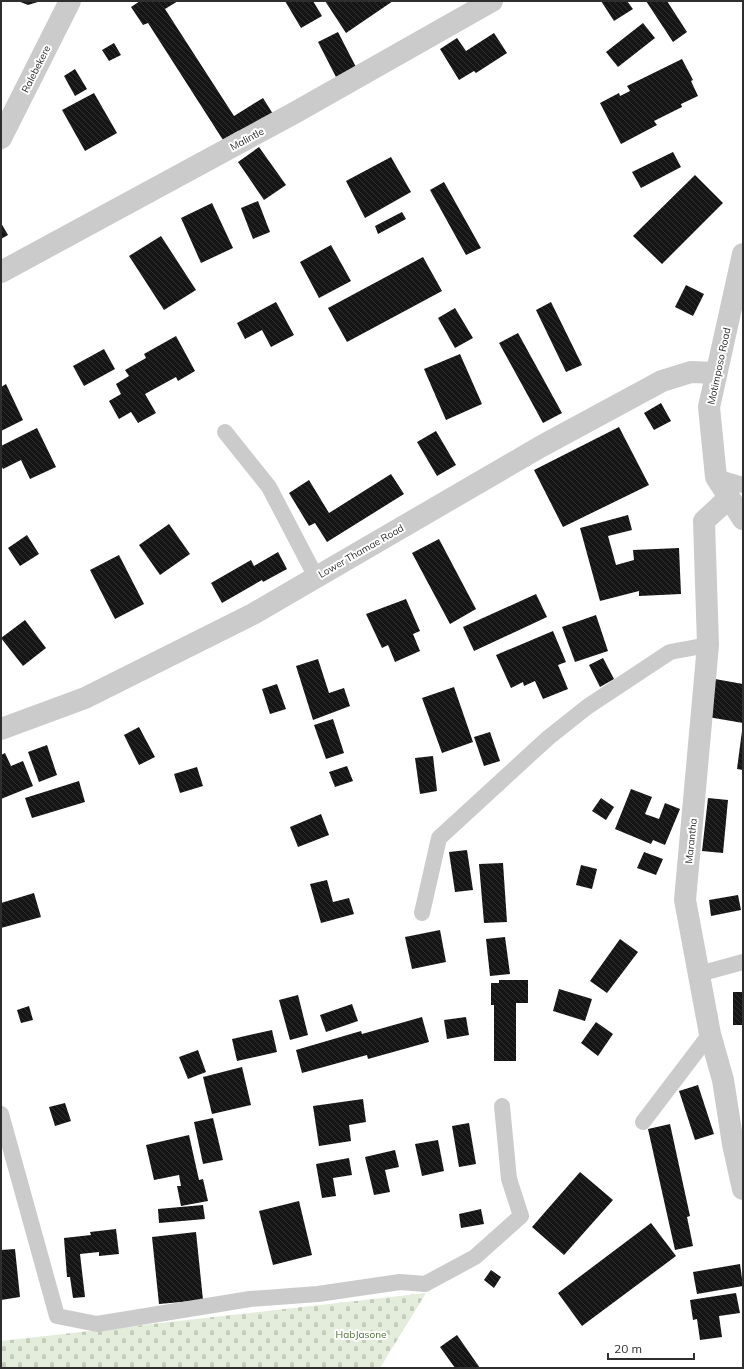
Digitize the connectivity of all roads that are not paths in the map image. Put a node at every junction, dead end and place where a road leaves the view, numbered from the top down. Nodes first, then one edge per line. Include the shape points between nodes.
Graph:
1 (70, 1) edge
2 (492, 1) edge
3 (1, 138) edge
4 (743, 254) edge
5 (1, 272) edge
6 (737, 305) edge
7 (716, 373) junction
8 (225, 432) dead end
9 (736, 491) edge
10 (743, 519) edge
11 (316, 577) junction
12 (708, 645) junction
13 (1, 729) edge
14 (422, 913) dead end
15 (743, 962) edge
16 (699, 974) junction
17 (710, 1034) junction
18 (502, 1106) dead end
19 (1, 1114) edge
20 (643, 1122) dead end
21 (743, 1189) edge

1 - 3 street, Ralebekere
2 - 5 street, Malintle via 296,112
4 - 6 street, Motimposo Road
6 - 7 street, Motimposo Road
7 - 9 street, Motimposo Road via 709,407 716,477
7 - 11 street, Lower Thamae Road via 691,372 662,381 540,447
8 - 11 lane via 269,487
9 - 10 street, Motimposo Road
9 - 12 street, Marantha via 704,521
11 - 13 street, Lower Thamae Road via 253,614 85,698
12 - 14 lane via 670,652 587,707 548,738 440,838
12 - 16 street, Marantha via 685,900
15 - 16 lane
16 - 17 street, Marantha
17 - 20 lane
17 - 21 street, Marantha via 723,1080
18 - 19 lane via 509,1179 521,1216 475,1257 425,1284 400,1282 318,1294 250,1299 97,1324 57,1316

